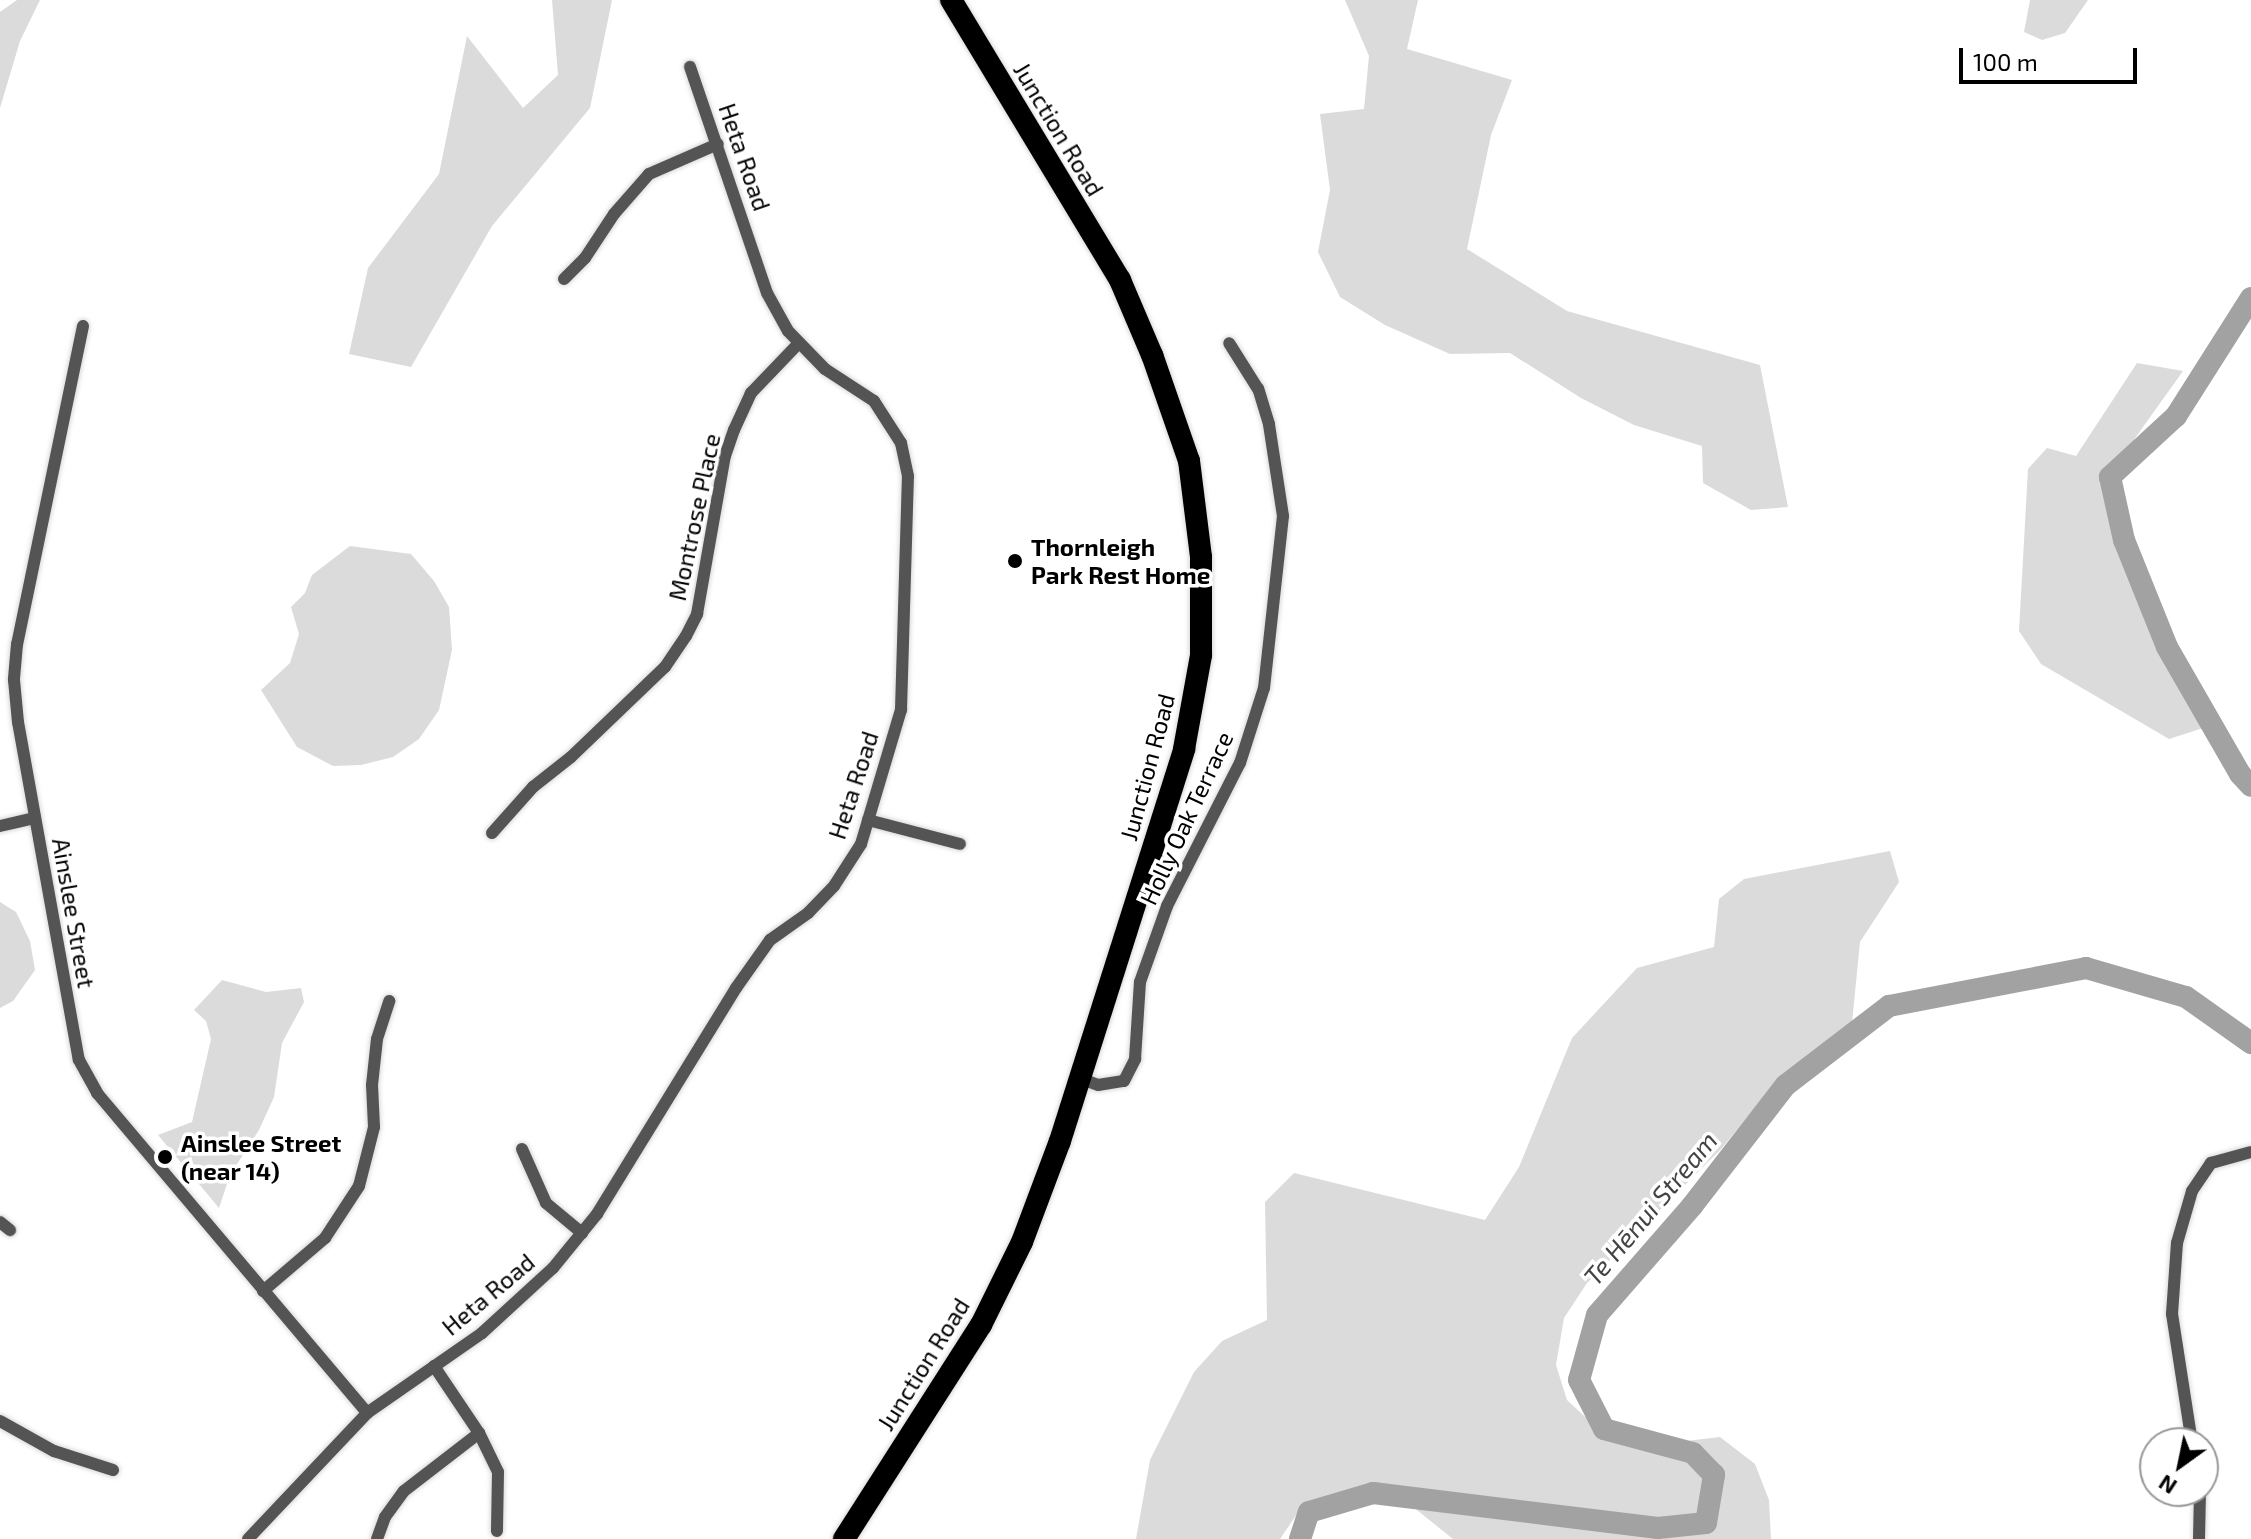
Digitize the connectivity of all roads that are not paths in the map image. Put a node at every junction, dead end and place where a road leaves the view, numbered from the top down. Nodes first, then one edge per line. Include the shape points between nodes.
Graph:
1 (951, 0) edge
2 (690, 67) dead end
3 (718, 144) junction
4 (564, 279) dead end
5 (83, 326) dead end
6 (799, 343) junction
7 (1229, 343) dead end
8 (35, 818) junction
9 (868, 820) junction
10 (0, 826) edge
11 (492, 833) dead end
12 (960, 844) dead end
13 (389, 1001) dead end
14 (1079, 1078) junction
15 (522, 1149) dead end
16 (2251, 1152) edge
17 (582, 1233) junction
18 (263, 1291) junction
19 (434, 1366) junction
20 (367, 1413) junction
21 (0, 1421) edge
22 (2190, 1427) edge
23 (479, 1433) junction
24 (113, 1470) dead end
25 (2200, 1507) edge
26 (497, 1531) dead end
27 (248, 1539) edge
28 (377, 1539) edge
29 (844, 1539) edge
30 (2199, 1539) edge

1 - 14 highway, Junction Road via 1120,280 1189,461 1199,543 1201,655 1184,749
2 - 3 street, Heta Road
3 - 4 street via 649,174
3 - 6 street, Heta Road via 767,293
5 - 8 street, Ainslee Street via 15,662 15,700
6 - 9 street, Heta Road via 825,369 874,401 901,443 908,476 901,710
6 - 11 street, Montrose Place via 751,393 734,430 697,614 686,636 665,667 533,787
7 - 14 street, Holly Oak Terrace via 1258,389 1269,424 1283,516 1264,688 1240,763 1167,906 1140,982 1135,1059 1124,1081 1098,1085
8 - 10 street
8 - 18 street, Ainslee Street via 83,1070
9 - 12 street
9 - 17 street, Heta Road via 861,844 834,886 770,940 736,988
13 - 18 street via 377,1039 374,1127 359,1186 325,1238
14 - 29 highway, Junction Road via 1022,1242 981,1325
15 - 17 street via 546,1203
16 - 22 street via 2211,1163 2192,1191 2177,1243 2172,1314
17 - 19 street, Heta Road via 506,1315
18 - 20 street, Ainslee Street
19 - 20 street, Heta Road
19 - 23 street
20 - 27 street, Heta Road
21 - 24 street via 54,1451
23 - 26 street via 498,1472
23 - 28 street via 404,1491
25 - 30 street

